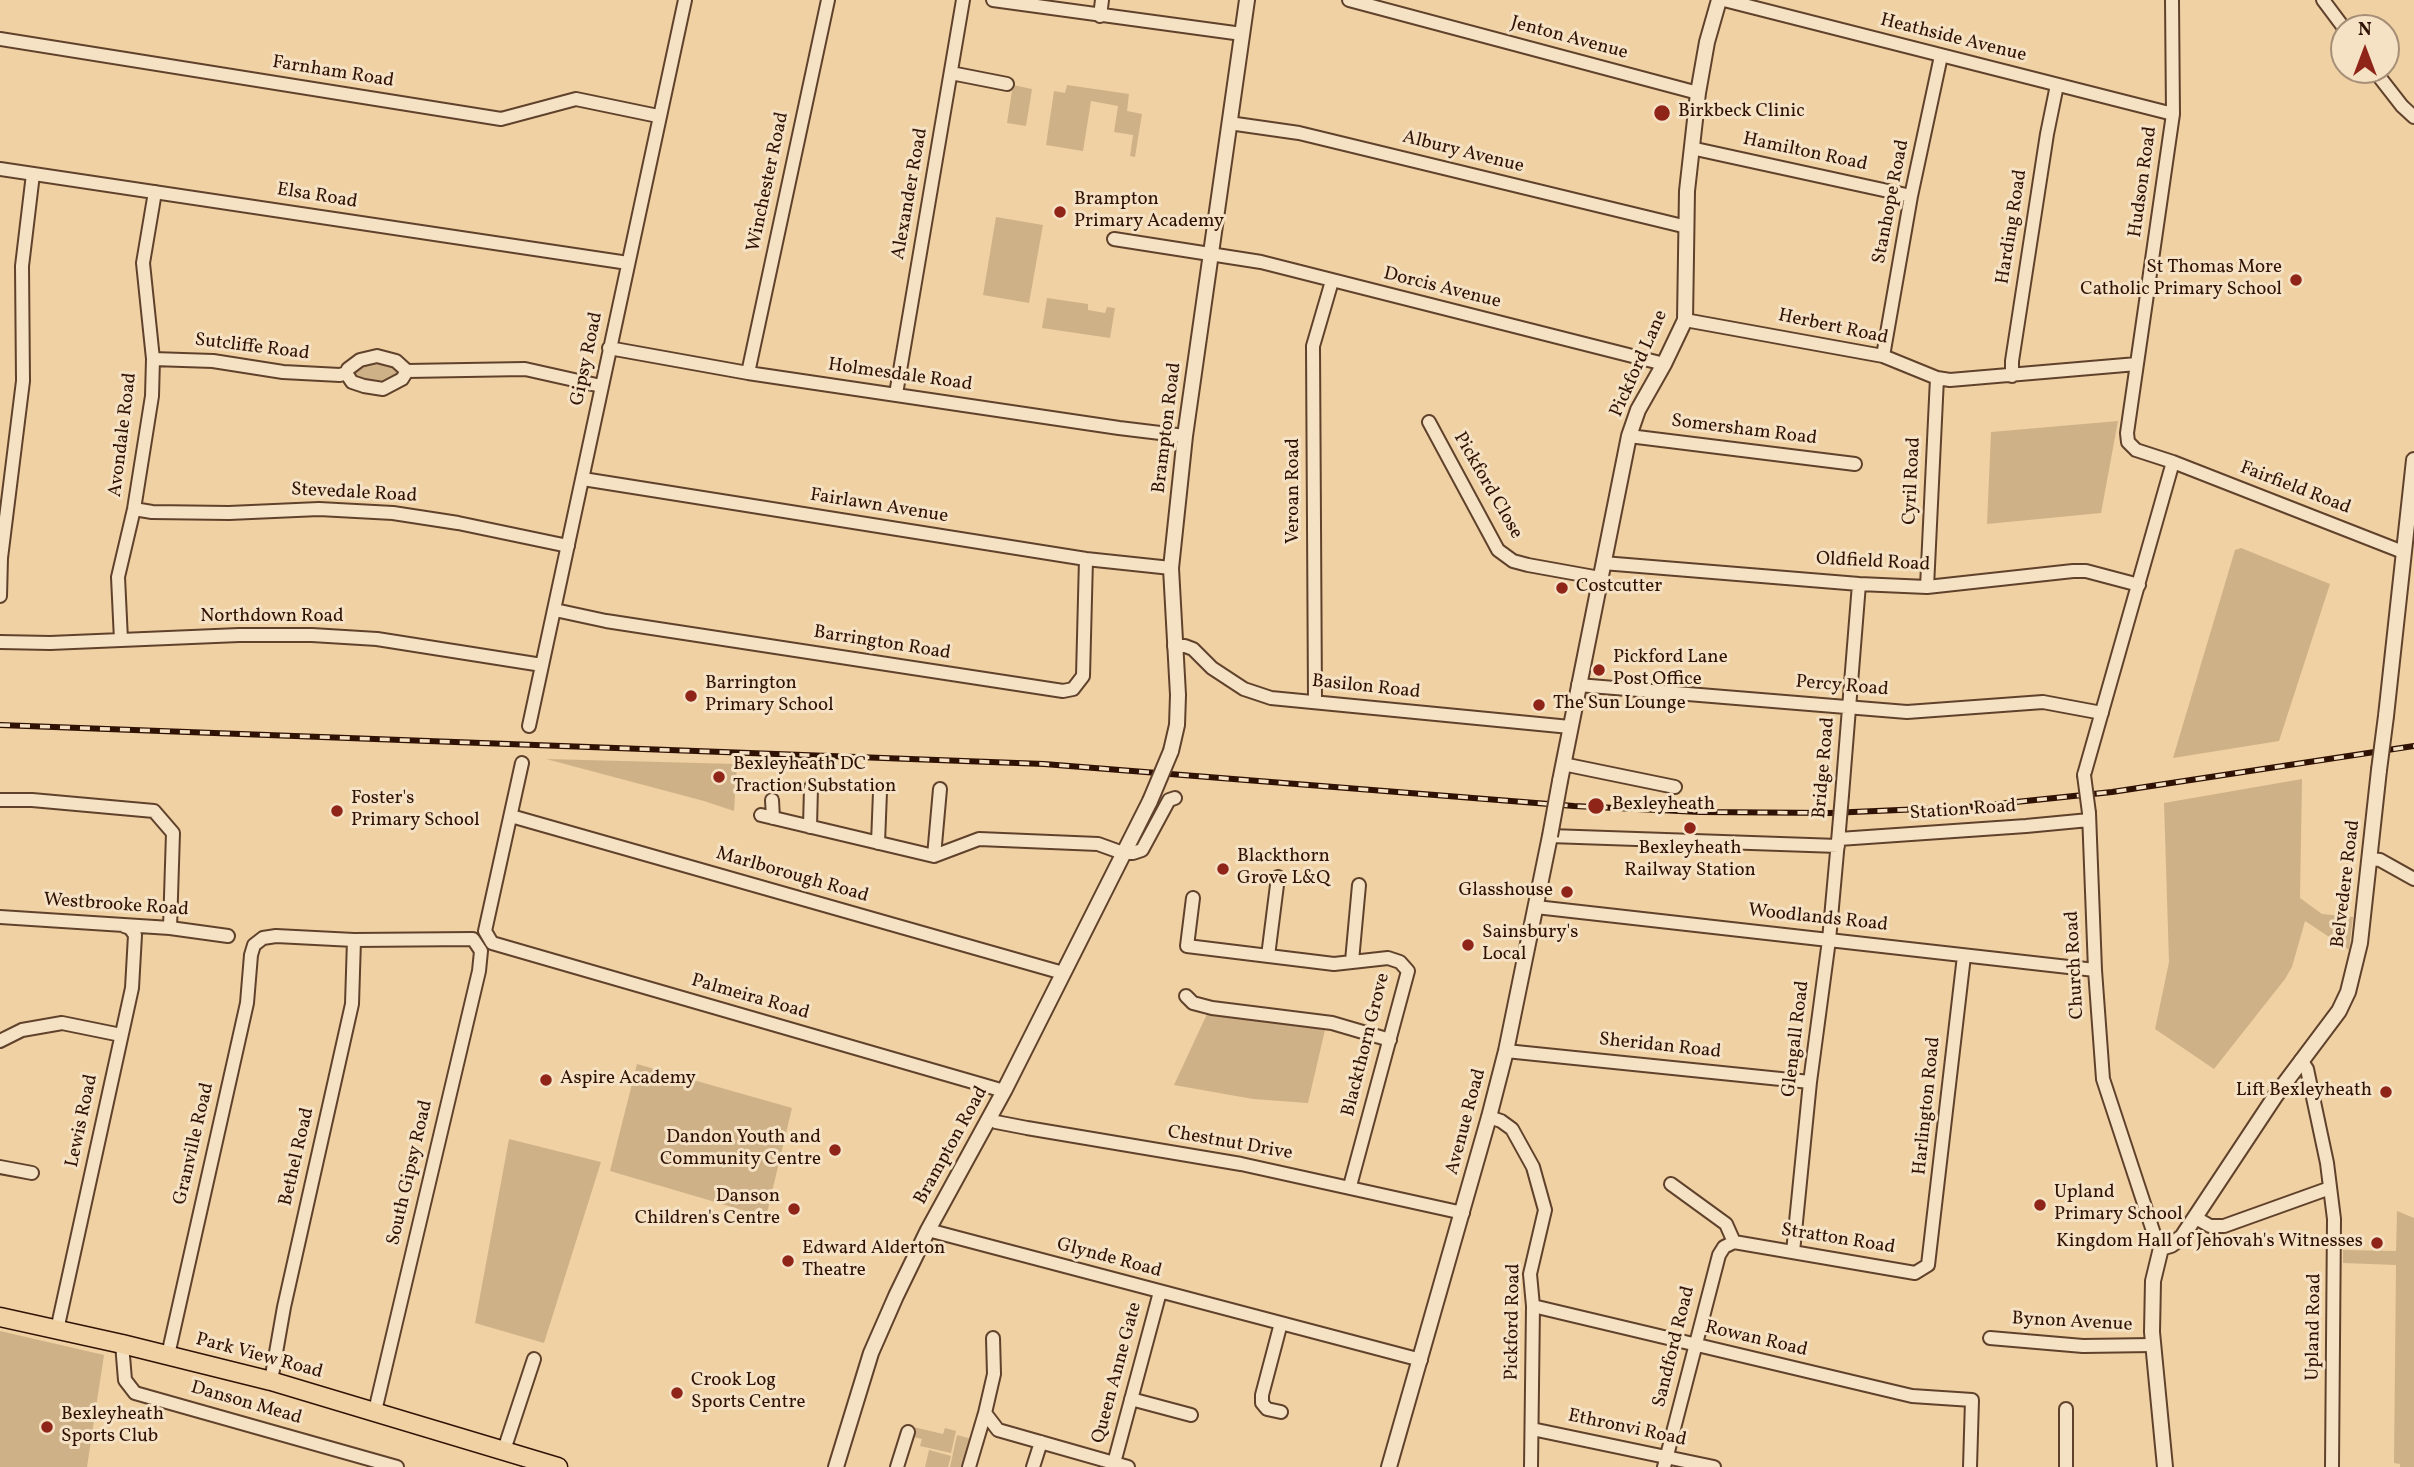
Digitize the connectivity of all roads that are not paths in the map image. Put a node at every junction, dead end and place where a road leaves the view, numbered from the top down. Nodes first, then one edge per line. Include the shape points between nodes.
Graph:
1 (685, 0) edge
2 (828, 0) edge
3 (962, 0) edge
4 (993, 0) edge
5 (1102, 0) edge
6 (1247, 0) edge
7 (1349, 0) edge
8 (1721, 0) edge
9 (2172, 0) edge
10 (1100, 16) junction
11 (1242, 34) junction
12 (0, 39) edge
13 (1941, 56) junction
14 (951, 73) junction
15 (1007, 84) dead end
16 (2385, 84) edge
17 (2057, 85) junction
18 (1698, 93) junction
19 (2173, 114) junction
20 (658, 116) junction
21 (2414, 117) edge
22 (1230, 123) junction
23 (1691, 148) junction
24 (0, 169) edge
25 (33, 174) junction
26 (155, 192) junction
27 (1911, 196) junction
28 (1687, 228) junction
29 (1114, 239) dead end
30 (1211, 254) junction
31 (628, 263) junction
32 (1332, 281) junction
33 (1685, 320) junction
34 (610, 348) junction
35 (1883, 356) junction
36 (153, 359) junction
37 (1664, 364) junction
38 (2137, 364) junction
39 (407, 371) junction
40 (346, 373) junction
41 (748, 373) junction
42 (2012, 376) junction
43 (1937, 378) junction
44 (601, 386) junction
45 (896, 394) junction
46 (1429, 422) dead end
47 (1185, 436) junction
48 (1629, 436) junction
49 (2414, 460) edge
50 (2173, 462) junction
51 (1855, 464) dead end
52 (583, 479) junction
53 (134, 509) junction
54 (568, 546) junction
55 (2403, 552) junction
56 (1086, 559) junction
57 (1603, 562) junction
58 (1171, 568) junction
59 (1600, 578) junction
60 (1859, 584) junction
61 (2139, 585) junction
62 (1927, 587) junction
63 (0, 596) edge
64 (555, 610) junction
65 (121, 639) junction
66 (0, 642) edge
67 (1174, 646) junction
68 (542, 665) junction
69 (1578, 685) junction
70 (1315, 702) junction
71 (1850, 707) junction
72 (2102, 713) junction
73 (529, 726) dead end
74 (1570, 727) junction
75 (522, 763) dead end
76 (1563, 764) junction
77 (1560, 781) joint
78 (811, 787) dead end
79 (1675, 787) dead end
80 (940, 789) dead end
81 (880, 792) dead end
82 (1175, 798) dead end
83 (0, 800) edge
84 (772, 800) dead end
85 (511, 816) junction
86 (2089, 816) junction
87 (810, 827) junction
88 (1550, 836) junction
89 (1839, 838) junction
90 (878, 843) junction
91 (1123, 853) junction
92 (934, 856) junction
93 (2370, 859) junction
94 (1278, 877) dead end
95 (2414, 879) edge
96 (1359, 885) dead end
97 (1193, 898) dead end
98 (1536, 907) junction
99 (0, 917) edge
100 (124, 926) junction
101 (170, 928) junction
102 (228, 936) dead end
103 (354, 940) junction
104 (1829, 940) junction
105 (483, 942) junction
106 (1268, 956) junction
107 (1964, 956) junction
108 (1352, 961) junction
109 (2095, 970) junction
110 (1063, 973) junction
111 (1186, 996) dead end
112 (121, 1035) junction
113 (1390, 1040) junction
114 (0, 1041) edge
115 (1506, 1051) junction
116 (2301, 1060) junction
117 (1810, 1082) junction
118 (1004, 1091) junction
119 (1489, 1117) junction
120 (989, 1118) junction
121 (0, 1167) edge
122 (32, 1173) dead end
123 (1671, 1184) dead end
124 (1350, 1186) junction
125 (2330, 1188) junction
126 (1463, 1213) junction
127 (2196, 1218) junction
128 (928, 1230) junction
129 (1734, 1242) junction
130 (2161, 1248) junction
131 (1793, 1252) junction
132 (1930, 1261) joint
133 (1160, 1292) junction
134 (1533, 1306) junction
135 (0, 1317) edge
136 (1280, 1324) junction
137 (57, 1330) junction
138 (993, 1338) dead end
139 (1990, 1338) dead end
140 (122, 1344) junction
141 (1696, 1345) junction
142 (2152, 1345) junction
143 (169, 1356) junction
144 (534, 1359) dead end
145 (1421, 1360) junction
146 (271, 1381) junction
147 (1131, 1399) junction
148 (2066, 1409) dead end
149 (375, 1411) junction
150 (1280, 1412) dead end
151 (985, 1413) junction
152 (1191, 1415) dead end
153 (1532, 1429) junction
154 (908, 1432) dead end
155 (1041, 1443) junction
156 (504, 1450) junction
157 (1665, 1462) edge
158 (1114, 1463) junction
159 (397, 1467) edge
160 (555, 1467) edge
161 (835, 1467) edge
162 (897, 1467) edge
163 (969, 1467) edge
164 (1033, 1467) edge
165 (1128, 1467) edge
166 (1389, 1467) edge
167 (1531, 1467) edge
168 (1714, 1467) edge
169 (1970, 1467) edge
170 (2066, 1467) edge
171 (2165, 1467) edge
172 (2332, 1467) edge

1 - 20 street, Gipsy Road
2 - 41 street, Winchester Road
3 - 14 street, Alexander Road
4 - 10 street
5 - 10 street
6 - 11 street, Brampton Road
7 - 18 street, Jenton Avenue
8 - 13 street, Heathside Avenue
8 - 18 street, Pickford Lane via 1707,42
9 - 19 street, Hudson Road
10 - 11 street
11 - 22 street, Brampton Road
12 - 20 street, Farnham Road via 501,119 576,99
13 - 17 street, Heathside Avenue
13 - 27 street, Stanhope Road
14 - 15 street
14 - 45 street, Alexander Road
16 - 21 street
17 - 19 street, Heathside Avenue
17 - 42 street, Harding Road
18 - 23 street, Pickford Lane
19 - 38 street, Hudson Road
20 - 31 street, Gipsy Road
22 - 28 street, Albury Avenue via 1299,133
22 - 30 street, Brampton Road
23 - 27 street, Hamilton Road
23 - 28 street, Pickford Lane
24 - 25 street, Elsa Road
25 - 26 street, Elsa Road
25 - 63 street via 22,266 23,381
26 - 31 street, Elsa Road
26 - 36 street, Avondale Road via 143,263
27 - 35 street, Stanhope Road
28 - 33 street, Pickford Lane
29 - 30 street, Dorcis Avenue
30 - 32 street, Dorcis Avenue
30 - 47 street, Brampton Road
31 - 34 street, Gipsy Road
32 - 37 street, Dorcis Avenue
32 - 70 street, Veroan Road via 1313,346
33 - 35 street, Herbert Road
33 - 37 street, Pickford Lane
34 - 41 street, Holmesdale Road
34 - 44 street, Gipsy Road
35 - 43 street, Herbert Road
36 - 40 street, Sutcliffe Road via 213,360 313,375
36 - 53 street, Avondale Road via 148,430
37 - 48 street, Pickford Lane
38 - 42 street, Herbert Road
38 - 50 street, Hudson Road via 2128,442 2136,450
39 - 40 street, Sutcliffe Road via 396,361 377,356 360,360
39 - 40 street, Sutcliffe Road via 402,379 383,388 352,382
39 - 44 street, Sutcliffe Road via 525,369
41 - 45 street, Holmesdale Road
42 - 43 street, Herbert Road
43 - 62 street, Cyril Road
44 - 52 street, Gipsy Road
45 - 47 street, Holmesdale Road
46 - 59 street, Pickford Close via 1498,550 1513,561
47 - 58 street, Brampton Road
48 - 51 street, Somersham Road
48 - 57 street, Pickford Lane
49 - 55 street, Belvedere Road
50 - 55 street, Fairfield Road
50 - 61 street, Church Road
52 - 54 street, Gipsy Road
52 - 56 street, Fairlawn Avenue
53 - 54 street, Stevedale Road via 393,513
53 - 65 street, Avondale Road via 118,577
54 - 64 street, Gipsy Road
55 - 93 street, Belvedere Road, bridge
56 - 58 street, Fairlawn Avenue
56 - 64 street, Barrington Road via 1083,676 1073,689 1063,691
57 - 59 street, Pickford Lane
57 - 60 street, Oldfield Road
58 - 67 street, Brampton Road
59 - 69 street, Pickford Lane
60 - 62 street, Oldfield Road
60 - 71 street, Bridge Road
61 - 62 street, Oldfield Road via 2073,571
61 - 72 street, Church Road
64 - 68 street, Gipsy Road
65 - 66 street, Northdown Road
65 - 68 street, Northdown Road via 330,636
67 - 70 street, Basilon Road via 1193,649 1244,689 1271,698
67 - 91 street, Brampton Road, bridge via 1177,715 1171,751
68 - 73 street, Gipsy Road
69 - 71 street, Percy Road
69 - 74 street, Pickford Lane
70 - 74 street, Basilon Road
71 - 72 street, Percy Road via 1907,712 2043,702
71 - 89 street, Bridge Road, bridge
72 - 86 street, Church Road, bridge via 2084,775
74 - 76 street, Pickford Lane
75 - 85 street, South Gipsy Road
76 - 77 street, Pickford Lane
76 - 79 street
77 - 88 street, Avenue Road, bridge
78 - 87 street
80 - 92 street
81 - 90 street
82 - 91 street via 1169,800 1142,850
83 - 101 street via 154,811 173,833
84 - 87 street via 767,817
85 - 105 street, South Gipsy Road
85 - 110 street, Marlborough Road
86 - 89 street, Station Road via 2026,826
86 - 109 street, Church Road
87 - 90 street
88 - 89 street, Station Road
88 - 98 street, Avenue Road
89 - 104 street, Glengall Road
90 - 92 street
91 - 92 street via 1098,844 979,839
91 - 110 street, Brampton Road
93 - 95 street
93 - 116 street, Belvedere Road via 2360,943 2348,992 2339,1012
94 - 106 street
96 - 108 street, Blackthorn Grove
97 - 106 street, Blackthorn Grove via 1187,946
98 - 104 street, Woodlands Road
98 - 115 street, Avenue Road
99 - 100 street, Westbrooke Road
100 - 101 street, Westbrooke Road
100 - 112 street, Lewis Road via 136,940 132,988
101 - 102 street, Westbrooke Road
103 - 105 street
103 - 143 street, Granville Road via 276,936 263,938 252,950 247,1003
103 - 146 street, Bethel Road via 352,1004
104 - 107 street, Woodlands Road
104 - 117 street, Glengall Road
105 - 118 street, Palmeira Road
105 - 149 street, South Gipsy Road
106 - 108 street, Blackthorn Grove via 1334,964
107 - 109 street, Woodlands Road
107 - 132 street, Harlington Road
108 - 113 street, Blackthorn Grove via 1388,958 1408,971
109 - 130 street, Church Road via 2103,1079
110 - 118 street, Brampton Road
111 - 113 street via 1212,1008 1332,1023
112 - 114 street via 62,1023 22,1030
112 - 137 street, Lewis Road
113 - 124 street, Blackthorn Grove
115 - 117 street, Sheridan Road
115 - 119 street, Avenue Road
116 - 125 street, Upland Road via 2308,1069
116 - 127 street, Belvedere Road
117 - 131 street, Glengall Road
118 - 120 street, Brampton Road
119 - 126 street, Avenue Road
119 - 134 street, Pickford Road via 1512,1129 1533,1167 1545,1210 1530,1274
120 - 124 street, Chestnut Drive
120 - 128 street, Brampton Road
121 - 122 street
123 - 129 street via 1726,1224
124 - 126 street, Chestnut Drive
125 - 127 street via 2224,1226 2210,1226
125 - 172 street, Upland Road via 2335,1255
126 - 145 street, Avenue Road
127 - 130 street, Belvedere Road via 2182,1237
128 - 133 street, Glynde Road
128 - 161 street, Brampton Road via 872,1353
129 - 131 street, Stratton Road
129 - 141 street, Sandford Road via 1719,1255
130 - 142 street via 2153,1281
131 - 132 street, Stratton Road via 1915,1273
133 - 136 street, Glynde Road
133 - 147 street, Queen Anne Gate
134 - 141 street, Rowan Road
134 - 153 street, Pickford Road
135 - 137 main road, Park View Road
136 - 145 street, Glynde Road
136 - 150 street via 1262,1403
137 - 140 main road, Park View Road
138 - 151 street via 994,1374
139 - 142 street, Bynon Avenue via 2083,1346
140 - 143 main road, Park View Road
140 - 159 street, Danson Mead via 125,1380 135,1393
141 - 157 street, Sandford Road
141 - 169 street, Rowan Road via 1912,1396 1972,1400
142 - 171 street
143 - 146 main road, Park View Road
144 - 156 street
145 - 166 street, Avenue Road
146 - 149 main road, Park View Road
147 - 152 street
147 - 158 street, Queen Anne Gate
148 - 170 street
149 - 156 main road, Park View Road
151 - 155 street via 998,1430
151 - 163 street
153 - 157 street, Ethronvi Road
153 - 167 street, Pickford Road
154 - 162 street
155 - 158 street
155 - 164 street
156 - 160 main road, Park View Road
157 - 168 street, Ethronvi Road
158 - 165 street

